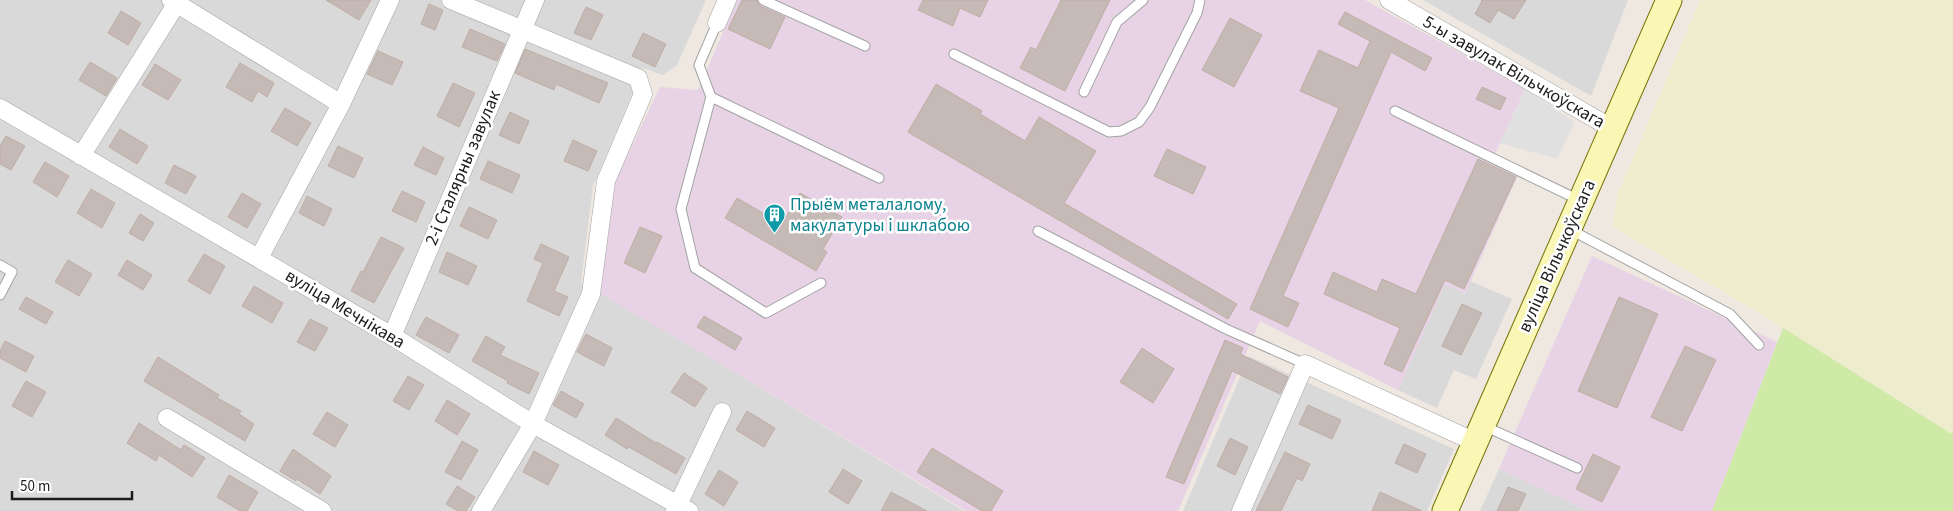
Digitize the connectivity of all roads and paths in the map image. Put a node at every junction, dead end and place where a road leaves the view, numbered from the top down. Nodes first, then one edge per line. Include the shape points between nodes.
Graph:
1 (390, 0) edge
2 (451, 0) edge
3 (535, 0) edge
4 (727, 0) edge
5 (763, 0) edge
6 (1143, 0) edge
7 (1200, 0) edge
8 (1389, 0) edge
9 (1669, 0) edge
10 (174, 2) edge
11 (717, 22) joint
12 (521, 29) junction
13 (865, 46) dead end
14 (954, 54) dead end
15 (1084, 92) dead end
16 (711, 98) junction
17 (341, 104) junction
18 (0, 108) edge
19 (1395, 111) dead end
20 (1613, 129) junction
21 (81, 156) junction
22 (879, 178) dead end
23 (1582, 201) junction
24 (1569, 229) junction
25 (1038, 231) dead end
26 (259, 258) junction
27 (0, 265) edge
28 (821, 283) dead end
29 (0, 294) edge
30 (392, 336) junction
31 (1759, 344) dead end
32 (1305, 364) junction
33 (722, 412) dead end
34 (167, 418) dead end
35 (533, 424) junction
36 (1479, 434) junction
37 (1577, 468) dead end
38 (681, 509) edge
39 (322, 511) edge
40 (481, 511) edge
41 (1241, 511) edge
42 (1446, 511) edge

1 - 17 street
2 - 12 street
3 - 12 street, 2-і Сталярны завулак
4 - 11 street
5 - 13 lane
6 - 15 lane via 1117,22
7 - 14 lane via 1197,13 1150,107 1139,122 1121,131 1109,132
8 - 20 street, 5-ы завулак Вільчкоўскага
9 - 20 main road, вуліца Вільчкоўскага
10 - 17 street
10 - 21 street
11 - 16 lane via 699,65
12 - 30 street, 2-і Сталярны завулак
12 - 35 street via 638,78 643,94 606,181 591,294
16 - 22 lane
16 - 28 lane via 681,209 695,268 766,313
17 - 26 street
18 - 21 street, вуліца Мечнікава
19 - 23 lane
20 - 23 main road, вуліца Вільчкоўскага
21 - 26 street, вуліца Мечнікава
23 - 24 main road, вуліца Вільчкоўскага
24 - 31 lane via 1730,314
24 - 36 main road, вуліца Вільчкоўскага
25 - 32 lane via 1226,329
26 - 30 street, вуліца Мечнікава
27 - 29 lane via 12,272
30 - 35 street, вуліца Мечнікава
32 - 36 street
32 - 41 street
33 - 38 street
34 - 39 street
35 - 38 street, вуліца Мечнікава
35 - 40 street
36 - 37 lane
36 - 42 main road, вуліца Вільчкоўскага

